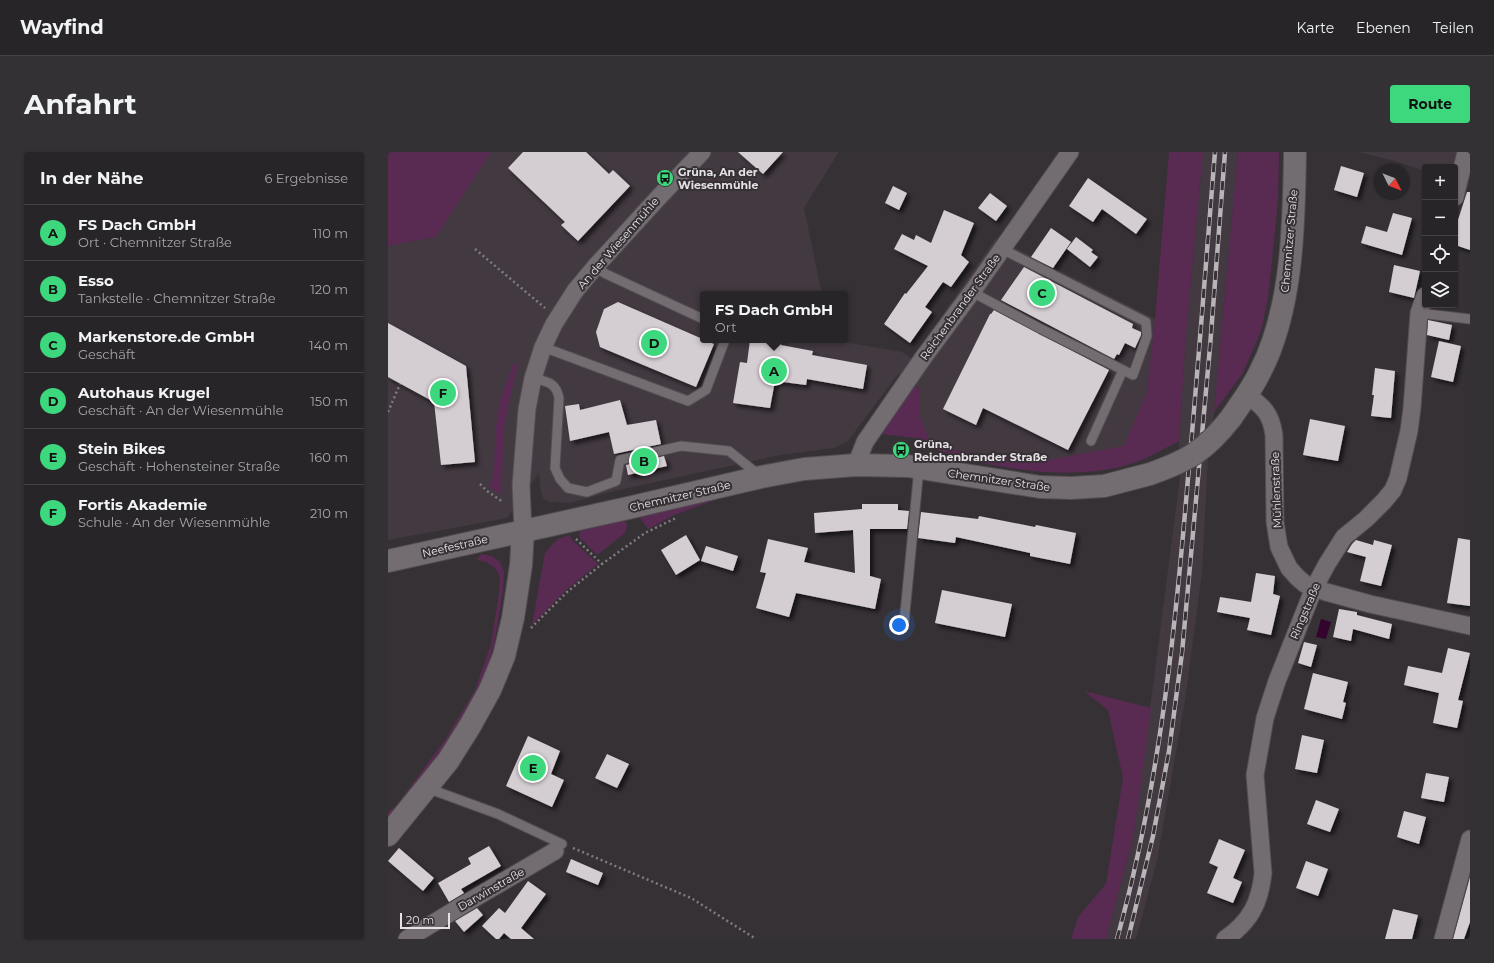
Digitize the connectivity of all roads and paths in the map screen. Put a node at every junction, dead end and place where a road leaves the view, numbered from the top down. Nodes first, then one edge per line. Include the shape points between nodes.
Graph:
1 (702, 152) edge
2 (1070, 152) edge
3 (1295, 152) edge
4 (1466, 152) edge
5 (1458, 185) edge
6 (475, 249) dead end
7 (1002, 249) junction
8 (595, 267) junction
9 (972, 292) junction
10 (1422, 306) edge
11 (1420, 313) junction
12 (559, 317) junction
13 (700, 318) edge
14 (1470, 319) edge
15 (725, 343) edge
16 (543, 347) junction
17 (1123, 370) junction
18 (533, 378) junction
19 (400, 384) dead end
20 (1247, 395) junction
21 (388, 412) edge
22 (1091, 441) dead end
23 (856, 464) junction
24 (919, 468) junction
25 (760, 477) junction
26 (480, 484) dead end
27 (503, 502) dead end
28 (683, 515) dead end
29 (523, 531) junction
30 (574, 533) dead end
31 (388, 561) edge
32 (602, 564) junction
33 (1314, 588) junction
34 (904, 623) dead end
35 (1470, 626) edge
36 (530, 630) dead end
37 (426, 788) junction
38 (388, 835) edge
39 (1470, 839) edge
40 (559, 848) junction
41 (407, 939) edge
42 (756, 939) edge
43 (1225, 939) edge
44 (1443, 939) edge

1 - 8 street, An der Wiesenmühle
2 - 7 street, Reichenbrander Straße
3 - 20 main road, Chemnitzer Straße via 1294,210 1284,302 1268,356
4 - 5 street
6 - 12 path
7 - 9 street, Reichenbrander Straße
7 - 17 lane via 1146,322 1147,336 1133,375
8 - 12 street, An der Wiesenmühle via 575,291
8 - 13 lane
9 - 17 lane
9 - 23 street, Reichenbrander Straße via 865,442
10 - 11 street, Ringstraße
11 - 14 lane
11 - 33 street, Ringstraße via 1409,431 1398,478 1384,501 1337,546
12 - 16 street, An der Wiesenmühle
15 - 16 lane via 706,390 688,401
16 - 18 street, An der Wiesenmühle
17 - 22 lane
18 - 25 lane via 551,383 558,390 555,468 568,488 587,492 616,481 620,460 681,446 729,451
18 - 29 street, An der Wiesenmühle via 527,409 521,485
19 - 21 path
20 - 24 main road, Chemnitzer Straße, bridge via 1206,447 1175,465 1104,486 1040,487
20 - 33 street, Mühlenstraße via 1266,411 1272,422 1275,522 1279,547 1289,568 1305,584
23 - 24 main road, Chemnitzer Straße
23 - 25 main road, Chemnitzer Straße via 804,469
24 - 34 lane
25 - 29 main road, Chemnitzer Straße
26 - 27 path
28 - 32 path via 646,533
29 - 31 main road, Neefestraße
29 - 37 main road via 515,603 504,656 490,690 470,726 448,761
30 - 32 path via 576,539
32 - 36 path via 567,592
33 - 35 street, Mühlenstraße via 1370,604
33 - 43 street, Ringstraße via 1265,718 1255,775 1262,884 1247,920
37 - 38 main road
37 - 40 lane via 498,814
39 - 44 street
40 - 41 street, Darwinstraße
40 - 42 path via 691,898

